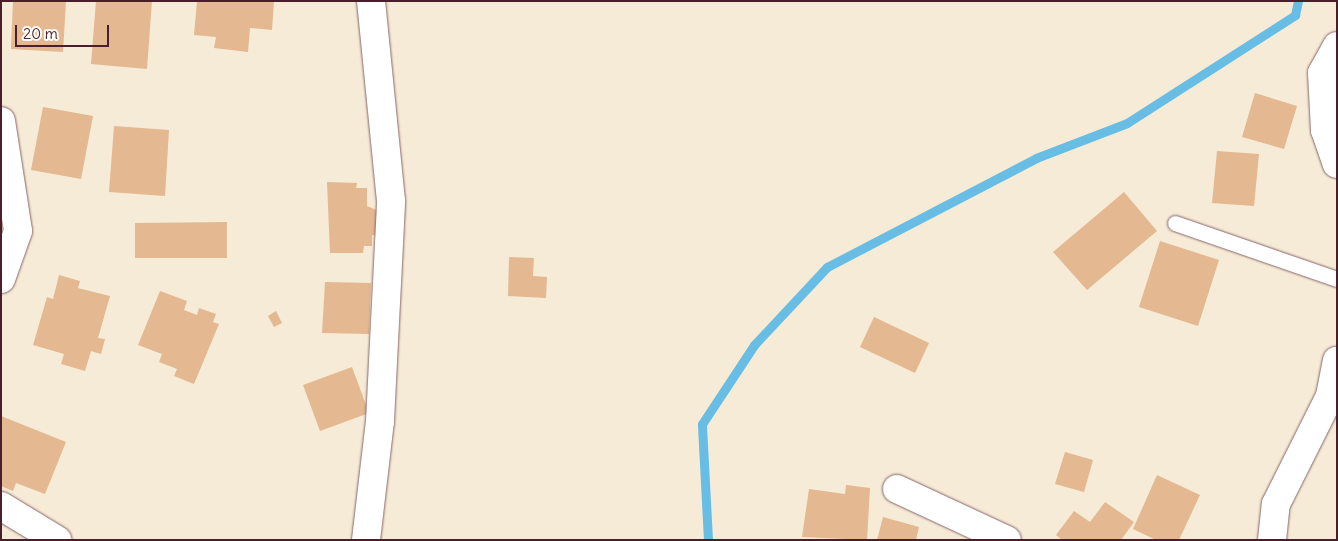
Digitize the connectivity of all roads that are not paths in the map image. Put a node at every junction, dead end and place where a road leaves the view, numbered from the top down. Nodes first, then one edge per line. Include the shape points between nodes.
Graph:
1 (371, 1) edge
2 (1337, 46) edge
3 (1, 121) edge
4 (1331, 130) edge
5 (1337, 164) edge
6 (1175, 223) dead end
7 (1, 279) edge
8 (1337, 279) edge
9 (1337, 362) edge
10 (897, 489) dead end
11 (1, 506) edge
12 (57, 540) edge
13 (366, 540) edge
14 (1007, 540) edge
15 (1272, 540) edge

1 - 13 street via 391,201 380,421
2 - 4 street via 1322,73
3 - 7 street via 18,231
4 - 5 street
6 - 8 lane
9 - 15 street via 1330,396 1276,504
10 - 14 street
11 - 12 street

